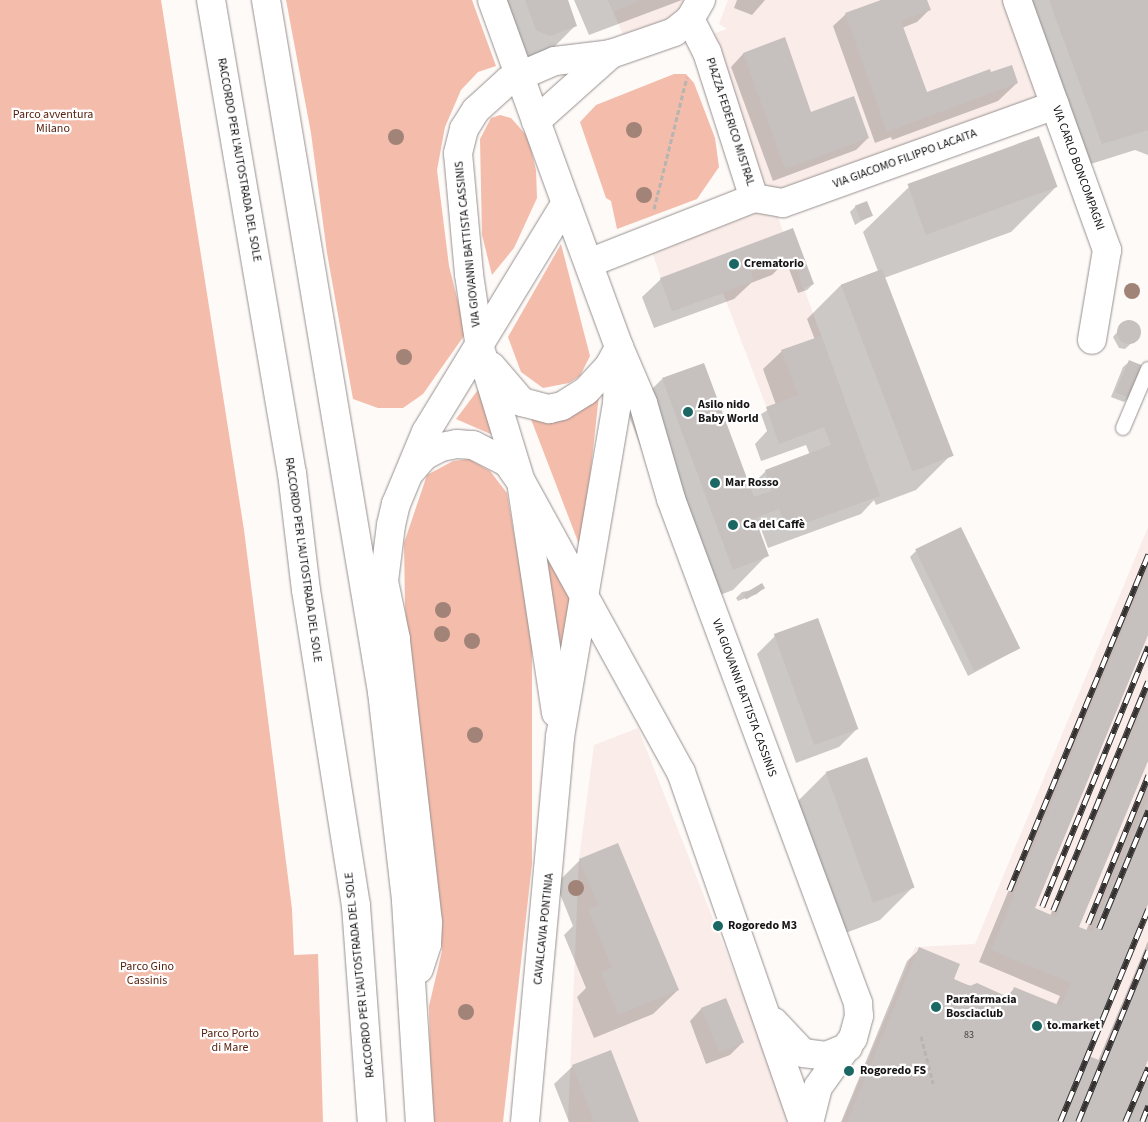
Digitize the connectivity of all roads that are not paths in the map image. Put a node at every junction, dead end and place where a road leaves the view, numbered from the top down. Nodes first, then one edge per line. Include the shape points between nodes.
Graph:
1 (211, 0) edge
2 (266, 0) edge
3 (492, 0) edge
4 (1017, 0) edge
5 (696, 9) edge
6 (611, 54) junction
7 (520, 76) junction
8 (1055, 105) junction
9 (536, 121) junction
10 (754, 198) junction
11 (566, 203) junction
12 (589, 264) junction
13 (1092, 340) dead end
14 (620, 347) junction
15 (480, 348) junction
16 (1148, 369) edge
17 (1123, 428) dead end
18 (408, 475) junction
19 (521, 482) junction
20 (585, 595) junction
21 (560, 737) junction
22 (414, 1005) junction
23 (766, 1011) junction
24 (848, 1047) junction
25 (372, 1122) edge
26 (420, 1122) edge
27 (525, 1122) edge
28 (803, 1122) edge
29 (809, 1122) edge

1 - 25 main road, RACCORDO PER L'AUTOSTRADA DEL SOLE via 292,473 306,590 356,906
2 - 22 main road via 382,692 401,849
3 - 7 main road, VIA GIOVANNI BATTISTA CASSINIS
4 - 8 main road, VIA CARLO BONCOMPAGNI
5 - 6 main road, PIAZZA FEDERICO MISTRAL via 674,32
5 - 10 main road, PIAZZA FEDERICO MISTRAL
6 - 7 main road, PIAZZA FEDERICO MISTRAL via 555,62
6 - 9 main road, PIAZZA FEDERICO MISTRAL
7 - 9 main road, VIA GIOVANNI BATTISTA CASSINIS
7 - 15 main road, VIA GIOVANNI BATTISTA CASSINIS via 498,88 476,110 464,129 458,153 469,274
8 - 10 main road, VIA GIACOMO FILIPPO LACAITA via 783,203
8 - 13 main road, VIA CARLO BONCOMPAGNI via 1107,250
9 - 11 main road, VIA GIOVANNI BATTISTA CASSINIS
10 - 12 main road, PIAZZA FEDERICO MISTRAL
11 - 12 main road, VIA GIOVANNI BATTISTA CASSINIS
11 - 15 main road
12 - 14 main road, VIA GIOVANNI BATTISTA CASSINIS
14 - 15 main road, VIA GIOVANNI BATTISTA CASSINIS via 609,366 586,391 562,406 549,409 522,402 499,378
14 - 20 main road, VIA GIOVANNI BATTISTA CASSINIS via 617,408
14 - 24 main road, VIA GIOVANNI BATTISTA CASSINIS via 643,403 680,525 858,1003 857,1028
15 - 18 main road via 426,432
15 - 19 main road, VIA GIOVANNI BATTISTA CASSINIS
16 - 17 lane
18 - 19 main road via 424,456 457,444 473,445 499,456
18 - 22 main road via 391,525 384,581 398,649 428,922 427,944 415,984
19 - 20 main road, VIA GIOVANNI BATTISTA CASSINIS
19 - 21 main road, CAVALCAVIA PONTINIA
20 - 21 main road, CAVALCAVIA PONTINIA
20 - 23 main road, VIA GIOVANNI BATTISTA CASSINIS via 681,772
21 - 27 main road, CAVALCAVIA PONTINIA
22 - 26 main road
23 - 24 main road, VIA GIOVANNI BATTISTA CASSINIS via 803,1053 826,1056
23 - 28 main road, VIA GIOVANNI BATTISTA CASSINIS
24 - 29 main road, VIA GIOVANNI BATTISTA CASSINIS via 818,1087

